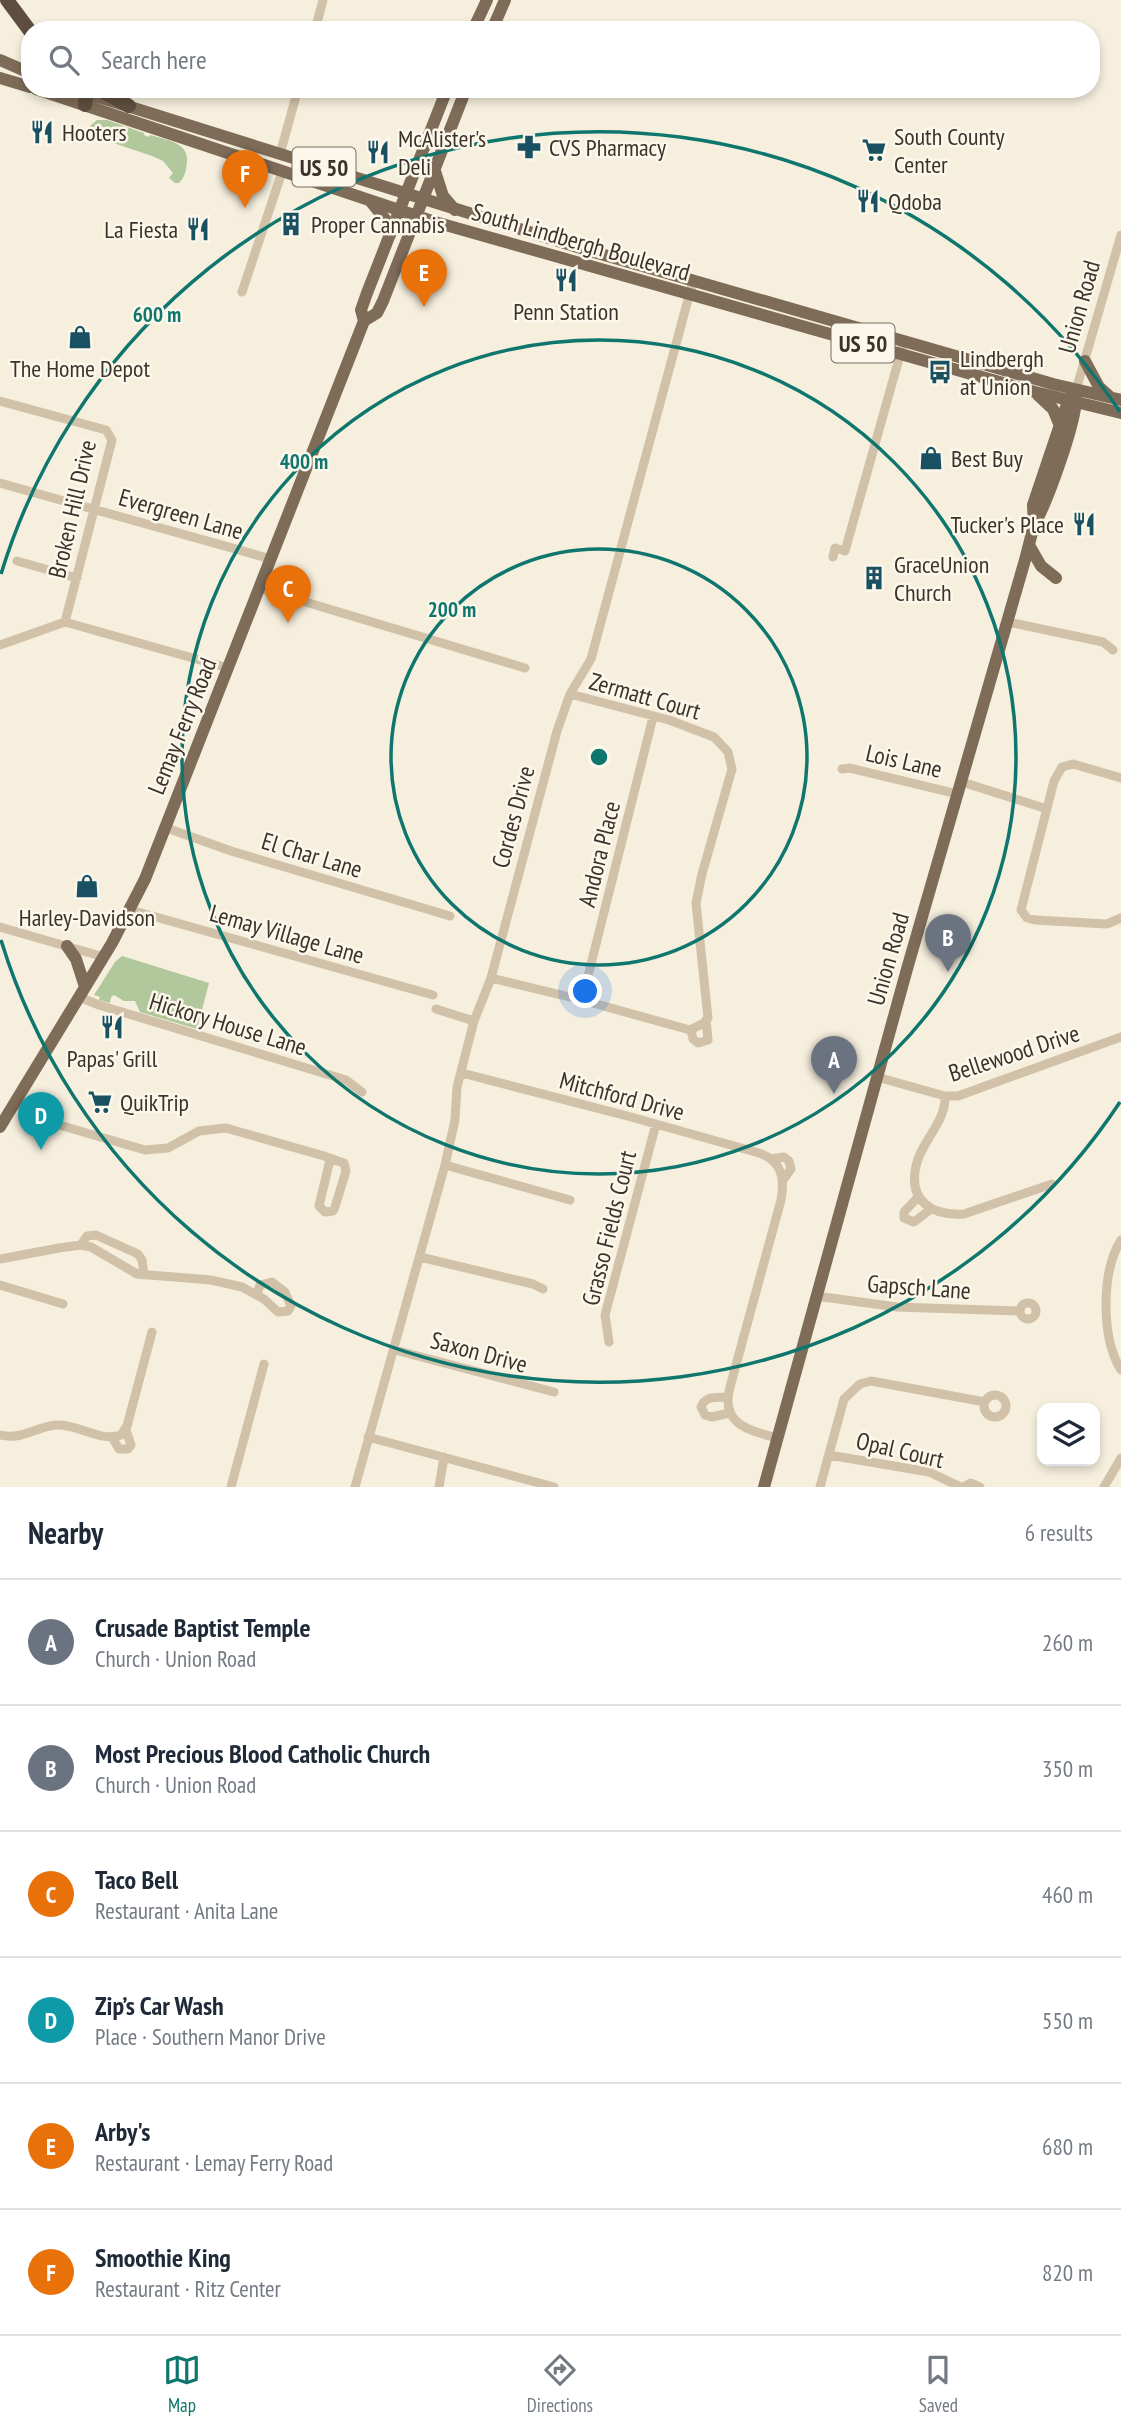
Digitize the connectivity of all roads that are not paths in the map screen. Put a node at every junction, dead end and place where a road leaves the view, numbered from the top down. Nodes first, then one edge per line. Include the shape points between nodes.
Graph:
1 (6, 0) edge
2 (323, 0) edge
3 (487, 0) edge
4 (505, 0) edge
5 (22, 21) edge
6 (317, 21) edge
7 (477, 21) edge
8 (496, 21) edge
9 (0, 60) edge
10 (21, 69) edge
11 (0, 78) edge
12 (21, 84) edge
13 (99, 98) edge
14 (102, 98) edge
15 (296, 98) edge
16 (444, 98) edge
17 (463, 98) edge
18 (128, 106) joint
19 (280, 154) junction
20 (416, 170) junction
21 (435, 171) junction
22 (282, 172) junction
23 (385, 188) junction
24 (405, 194) junction
25 (422, 200) junction
26 (371, 202) junction
27 (455, 210) junction
28 (399, 211) junction
29 (416, 216) junction
30 (435, 222) junction
31 (390, 235) junction
32 (1121, 235) edge
33 (406, 243) junction
34 (692, 288) junction
35 (242, 292) dead end
36 (364, 321) junction
37 (902, 348) junction
38 (1085, 361) junction
39 (1035, 392) junction
40 (1073, 398) junction
41 (1116, 399) edge
42 (0, 401) edge
43 (1101, 409) junction
44 (1121, 413) edge
45 (1064, 429) junction
46 (0, 482) edge
47 (95, 509) junction
48 (1029, 545) junction
49 (833, 557) dead end
50 (271, 559) junction
51 (18, 561) dead end
52 (77, 578) junction
53 (1056, 578) dead end
54 (259, 588) junction
55 (1007, 621) junction
56 (65, 622) junction
57 (0, 645) edge
58 (1113, 650) dead end
59 (228, 668) junction
60 (525, 668) dead end
61 (570, 694) junction
62 (653, 717) junction
63 (842, 769) dead end
64 (1121, 778) edge
65 (960, 788) junction
66 (1047, 809) junction
67 (164, 827) junction
68 (131, 910) junction
69 (450, 916) dead end
70 (1121, 918) edge
71 (0, 927) edge
72 (66, 946) junction
73 (104, 957) junction
74 (491, 978) junction
75 (82, 992) junction
76 (433, 995) dead end
77 (582, 1000) junction
78 (436, 1009) dead end
79 (474, 1021) junction
80 (1121, 1037) edge
81 (462, 1073) junction
82 (877, 1077) junction
83 (362, 1092) dead end
84 (945, 1096) junction
85 (15, 1103) junction
86 (656, 1124) junction
87 (0, 1127) edge
88 (333, 1159) junction
89 (445, 1165) junction
90 (1052, 1184) dead end
91 (919, 1196) junction
92 (570, 1200) dead end
93 (931, 1209) junction
94 (1121, 1240) edge
95 (81, 1245) junction
96 (421, 1257) junction
97 (0, 1259) edge
98 (144, 1275) junction
99 (0, 1285) edge
100 (543, 1289) dead end
101 (257, 1294) dead end
102 (816, 1296) junction
103 (63, 1304) dead end
104 (1020, 1311) dead end
105 (152, 1332) dead end
106 (609, 1342) dead end
107 (395, 1350) junction
108 (264, 1364) dead end
109 (1121, 1370) edge
110 (554, 1392) dead end
111 (727, 1397) junction
112 (985, 1402) dead end
113 (729, 1413) junction
114 (126, 1430) junction
115 (0, 1435) edge
116 (112, 1437) junction
117 (368, 1437) junction
118 (777, 1438) junction
119 (829, 1454) junction
120 (444, 1457) junction
121 (1121, 1458) edge
122 (231, 1487) edge
123 (355, 1487) edge
124 (439, 1487) edge
125 (554, 1487) edge
126 (764, 1487) edge
127 (820, 1487) edge
128 (963, 1487) edge
129 (980, 1487) edge
130 (1104, 1487) edge

1 - 5 highway
2 - 6 street
3 - 7 main road
4 - 8 main road
9 - 10 main road
11 - 12 main road
13 - 22 main road, South Lindbergh Boulevard / US 50
14 - 18 highway, US 50
15 - 19 street
16 - 20 main road, Lemay Ferry Road
17 - 21 main road, Lemay Ferry Road
18 - 19 main road, South Lindbergh Boulevard / US 50
19 - 23 main road, South Lindbergh Boulevard / US 50
20 - 23 main road
20 - 24 main road, Lemay Ferry Road
21 - 25 main road, Lemay Ferry Road
21 - 27 main road via 443,196
22 - 26 main road, South Lindbergh Boulevard / US 50
22 - 35 street
23 - 24 main road, South Lindbergh Boulevard / US 50
24 - 25 main road, South Lindbergh Boulevard / US 50
24 - 28 main road, Lemay Ferry Road
25 - 27 main road, South Lindbergh Boulevard / US 50
25 - 29 main road, Lemay Ferry Road
26 - 28 main road, South Lindbergh Boulevard / US 50
26 - 31 main road via 385,219
27 - 34 main road, South Lindbergh Boulevard / US 50
28 - 29 main road, South Lindbergh Boulevard / US 50
28 - 31 main road, Lemay Ferry Road
29 - 30 main road, South Lindbergh Boulevard / US 50
29 - 33 main road, Lemay Ferry Road
30 - 33 main road
30 - 34 main road, South Lindbergh Boulevard / US 50
31 - 36 main road, Lemay Ferry Road via 361,310
32 - 38 street, Union Road
33 - 36 main road, Lemay Ferry Road via 377,313
34 - 37 main road, South Lindbergh Boulevard / US 50
34 - 61 street, Cordes Drive via 591,659
36 - 50 main road, Lemay Ferry Road
37 - 39 main road, South Lindbergh Boulevard / US 50
37 - 40 main road, South Lindbergh Boulevard / US 50
37 - 49 street via 845,551 835,548
38 - 40 street, Union Road
38 - 41 main road via 1099,387
39 - 40 main road, South Lindbergh Boulevard / US 50
39 - 45 main road via 1054,409
40 - 41 main road, South Lindbergh Boulevard / US 50
40 - 43 main road, South Lindbergh Boulevard / US 50
40 - 45 main road, Union Road
42 - 47 street, Broken Hill Drive via 106,430 112,440
43 - 44 main road, South Lindbergh Boulevard / US 50
43 - 45 main road
45 - 48 main road, Union Road via 1044,508
46 - 47 street, Evergreen Lane
47 - 50 street, Evergreen Lane
47 - 52 street, Broken Hill Drive
48 - 53 main road via 1041,566
48 - 55 main road, Union Road
50 - 54 main road, Lemay Ferry Road
51 - 52 street
52 - 56 street, Broken Hill Drive
54 - 59 main road, Lemay Ferry Road
54 - 60 street
55 - 58 street via 1103,642
55 - 65 main road, Union Road
56 - 57 street
56 - 59 street
59 - 67 main road, Lemay Ferry Road
61 - 62 street, Zermatt Court
61 - 74 street, Cordes Drive
62 - 77 street, Andora Place
62 - 77 street, Zermatt Court via 714,737 728,752 732,769 695,909 705,989 699,1025
63 - 65 street, Lois Lane
64 - 66 street via 1073,764 1062,767
65 - 66 street, Lois Lane
65 - 82 main road, Union Road
66 - 70 street via 1021,910 1035,920 1107,924
67 - 68 main road, Lemay Ferry Road
67 - 69 street, El Char Lane
68 - 73 main road, Lemay Ferry Road
68 - 76 street, Lemay Village Lane
71 - 72 street
72 - 73 street
72 - 75 main road via 76,960
73 - 75 main road, Lemay Ferry Road
74 - 77 street
74 - 79 street, Cordes Drive
75 - 83 street, Hickory House Lane via 99,1005 346,1080
75 - 85 main road, Lemay Ferry Road
78 - 79 street
79 - 81 street, Cordes Drive
80 - 84 street, Bellewood Drive via 967,1093
81 - 86 street, Mitchford Drive
81 - 89 street, Cordes Drive
82 - 84 street, Bellewood Drive
82 - 102 main road, Union Road
84 - 91 street via 944,1109 916,1166
85 - 87 main road, Lemay Ferry Road
85 - 88 street via 49,1122 145,1150 168,1148 207,1129 226,1128
86 - 106 street, Grasso Fields Court via 605,1315
86 - 111 street, Mitchford Drive via 759,1153 780,1169 783,1180
88 - 88 street via 344,1163 346,1171 333,1211 325,1212 318,1206
89 - 92 street
89 - 96 street, Cordes Drive
90 - 93 street via 964,1214
91 - 93 street
91 - 93 street via 904,1218 914,1223
94 - 109 street via 1107,1281 1109,1339
95 - 97 street
95 - 98 street
95 - 98 street via 88,1236 96,1235 138,1254
96 - 100 street
96 - 107 street, Cordes Drive
98 - 101 street via 228,1283
99 - 103 street
102 - 104 street, Gapsch Lane via 897,1307
102 - 118 main road, Union Road
105 - 114 street
107 - 110 street, Saxon Drive
107 - 117 street, Cordes Drive
108 - 122 street
111 - 113 street, Mitchford Drive
111 - 113 street via 710,1398 701,1407 712,1417
112 - 119 street via 871,1381 860,1384 844,1399
113 - 118 street via 746,1429
114 - 116 street
114 - 116 street via 128,1449 119,1450
115 - 116 street via 12,1438 53,1425
117 - 120 street
117 - 123 street, Cordes Drive
118 - 126 main road, Union Road
119 - 127 street
119 - 128 street, Opal Court via 929,1472
120 - 124 street
120 - 125 street
121 - 130 street
128 - 129 street, Opal Court via 971,1483

